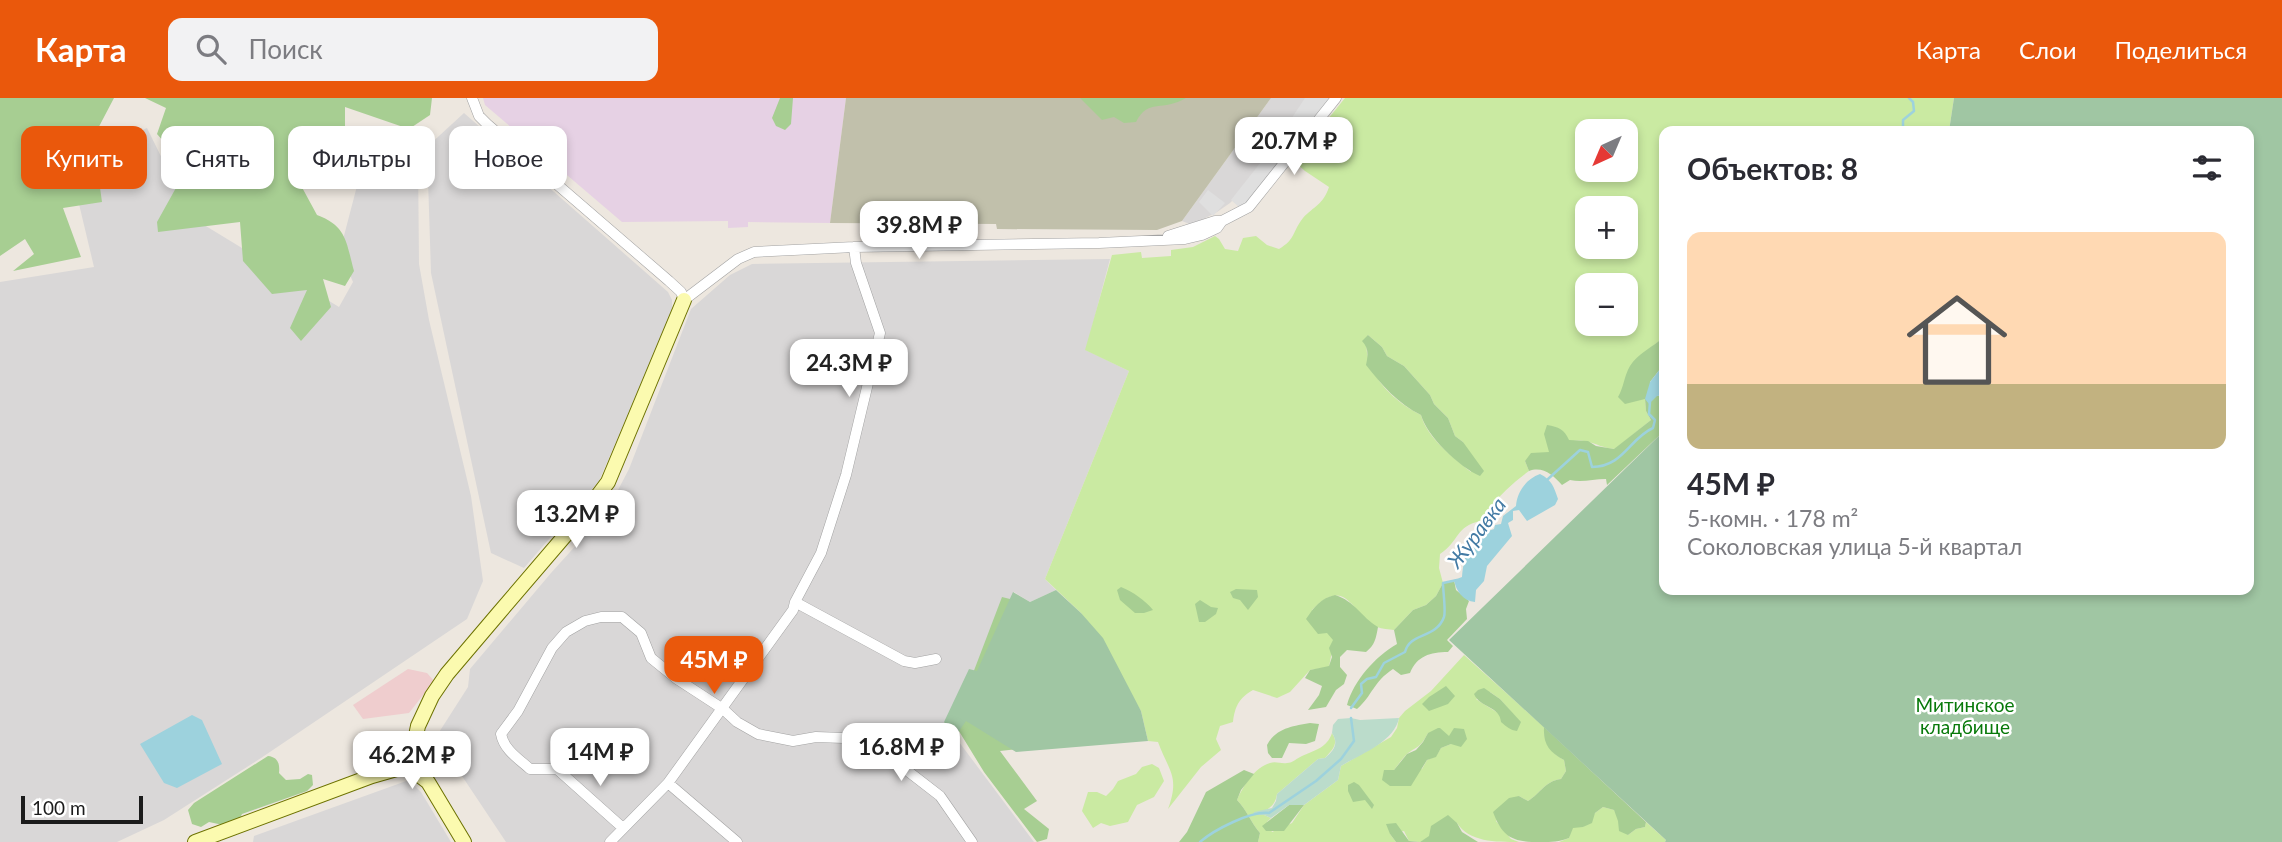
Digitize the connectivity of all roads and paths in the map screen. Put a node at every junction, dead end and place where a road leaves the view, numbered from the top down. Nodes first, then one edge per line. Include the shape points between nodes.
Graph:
1 (472, 98) edge
2 (1336, 98) edge
3 (854, 247) junction
4 (684, 300) junction
5 (795, 602) junction
6 (936, 659) dead end
7 (723, 709) junction
8 (407, 766) junction
9 (668, 783) junction
10 (623, 828) junction
11 (195, 842) edge
12 (464, 842) edge
13 (610, 842) edge
14 (737, 842) edge
15 (972, 842) edge

1 - 4 street via 487,124 675,286
2 - 3 street via 1250,207 1222,221 1157,240
3 - 4 street via 754,252
3 - 5 street via 880,333 846,475 821,553
4 - 8 street via 608,482 439,685 422,714
5 - 6 street via 904,662
5 - 7 street
7 - 9 street
7 - 10 street via 651,658 641,633 622,617 585,621 566,632 552,648 501,734 502,742 530,769 557,769
7 - 15 street via 758,734 793,741 844,738 878,748 940,796
8 - 11 street
8 - 12 street via 428,782
9 - 10 street
9 - 14 street
10 - 13 street

